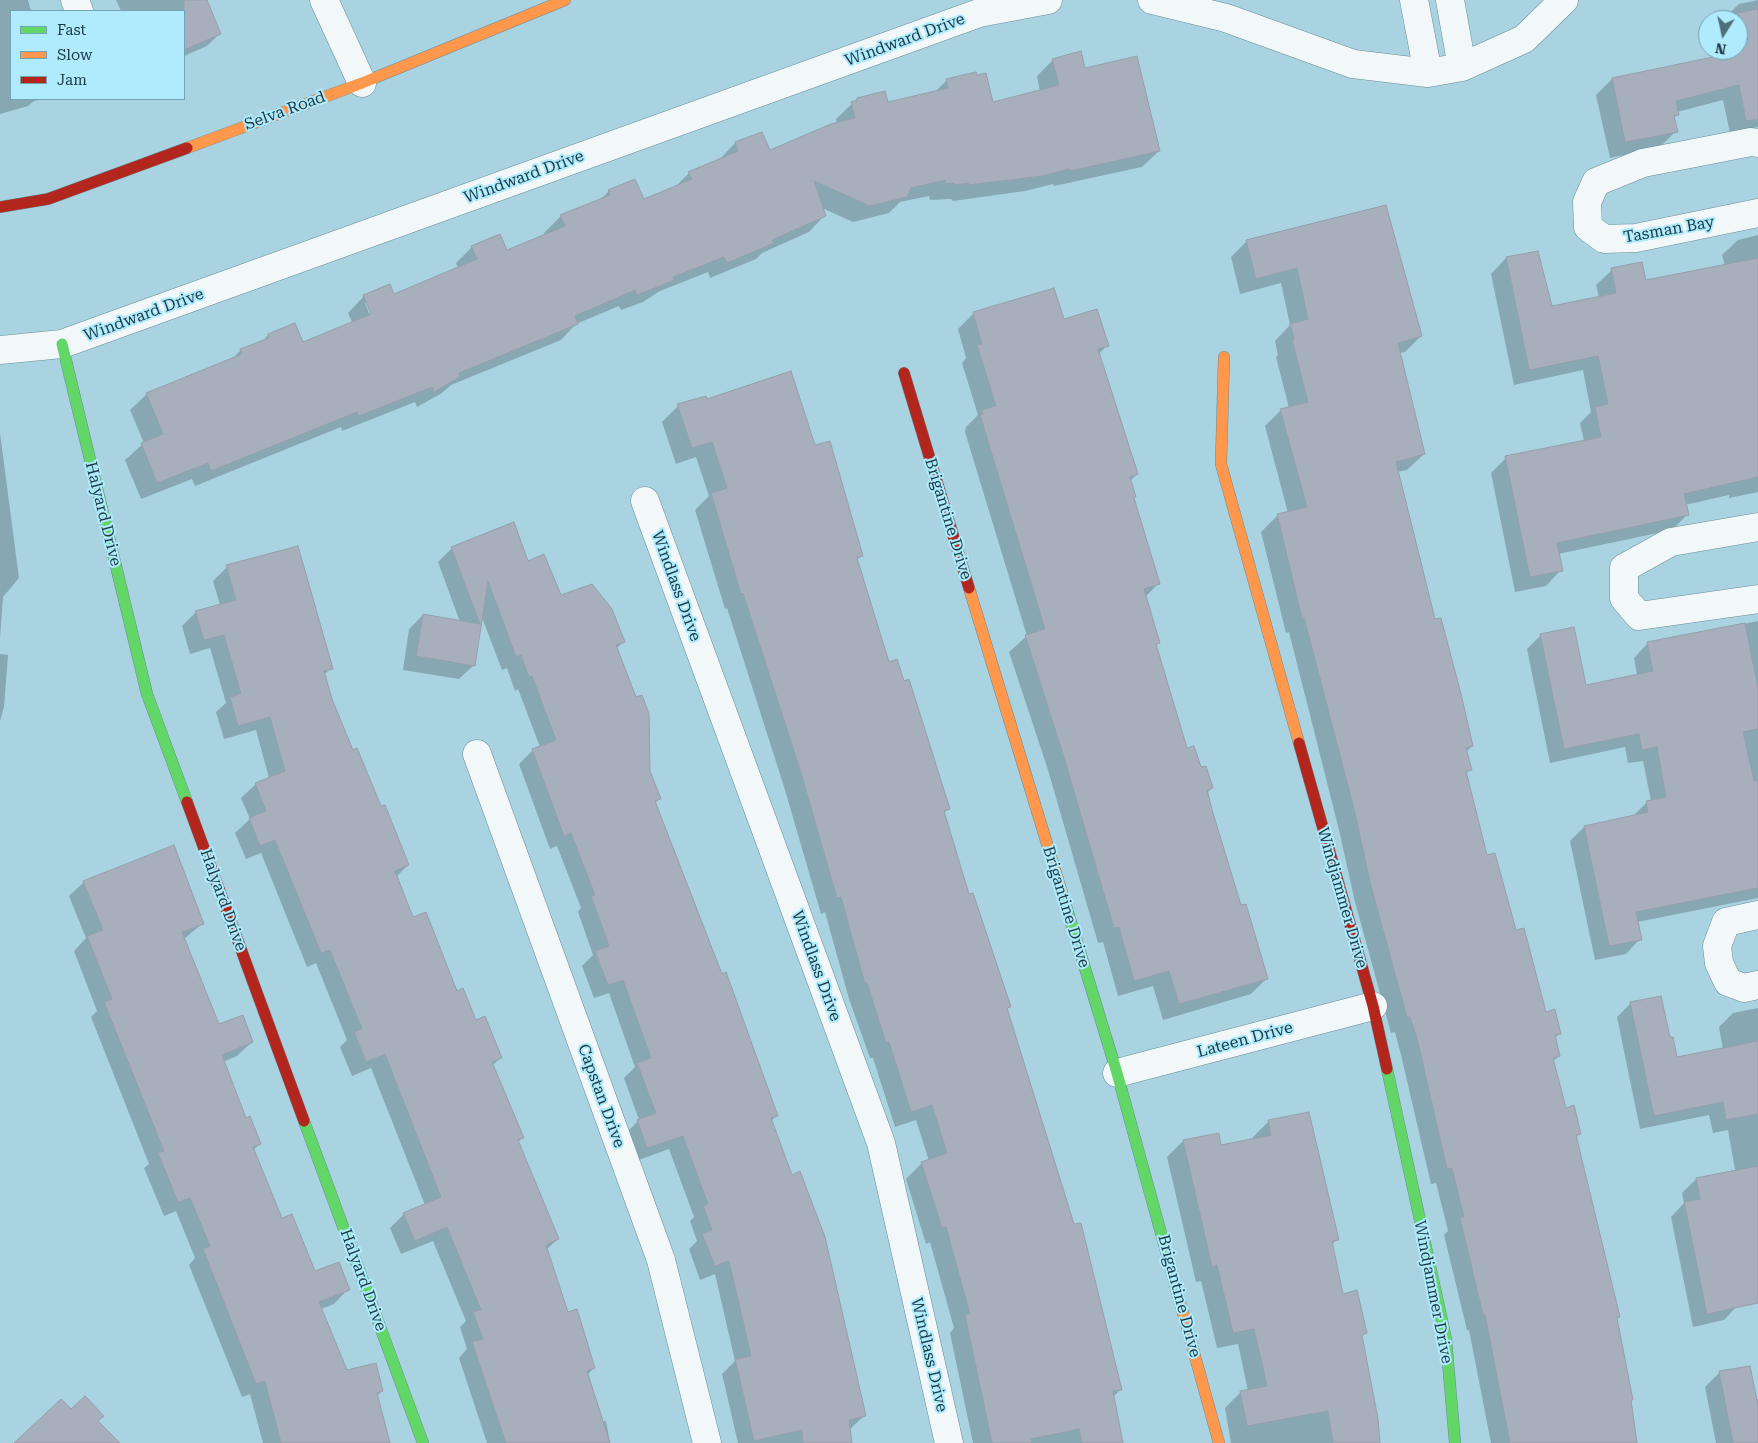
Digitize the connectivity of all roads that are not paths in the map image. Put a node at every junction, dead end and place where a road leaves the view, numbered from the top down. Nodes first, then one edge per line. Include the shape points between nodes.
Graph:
1 (324, 0) edge
2 (565, 0) edge
3 (1048, 0) edge
4 (1152, 0) edge
5 (1414, 0) edge
6 (1450, 0) edge
7 (1564, 0) edge
8 (1462, 67) junction
9 (1428, 72) junction
10 (362, 83) junction
11 (1758, 143) edge
12 (0, 207) edge
13 (1758, 213) edge
14 (62, 344) junction
15 (0, 350) edge
16 (1224, 357) dead end
17 (904, 373) dead end
18 (645, 501) dead end
19 (1758, 527) edge
20 (1758, 599) edge
21 (477, 754) dead end
22 (1758, 915) edge
23 (1758, 985) edge
24 (1373, 1006) junction
25 (1117, 1073) junction
26 (423, 1443) edge
27 (707, 1443) edge
28 (949, 1443) edge
29 (1220, 1443) edge
30 (1455, 1443) edge

1 - 10 street
2 - 10 street, Selva Road
3 - 14 street, Windward Drive via 979,13
4 - 9 street via 1226,18 1353,64
5 - 9 street
6 - 8 street
7 - 8 street via 1524,40
8 - 9 street
10 - 12 street, Selva Road via 48,200
11 - 13 street, Tasman Bay via 1643,163 1596,182 1587,202 1588,227 1604,239 1636,238
14 - 15 street, Windward Drive
14 - 26 street, Halyard Drive via 147,694
16 - 24 street, Windjammer Drive via 1221,464
17 - 25 street, Brigantine Drive
18 - 28 street, Windlass Drive via 880,1143
19 - 20 street via 1671,542 1624,568 1624,598 1639,616
21 - 27 street, Capstan Drive via 661,1260
22 - 23 street via 1726,922 1717,946 1719,963 1728,982 1744,988
24 - 25 street, Lateen Drive
24 - 30 street, Windjammer Drive via 1446,1339
25 - 29 street, Brigantine Drive

